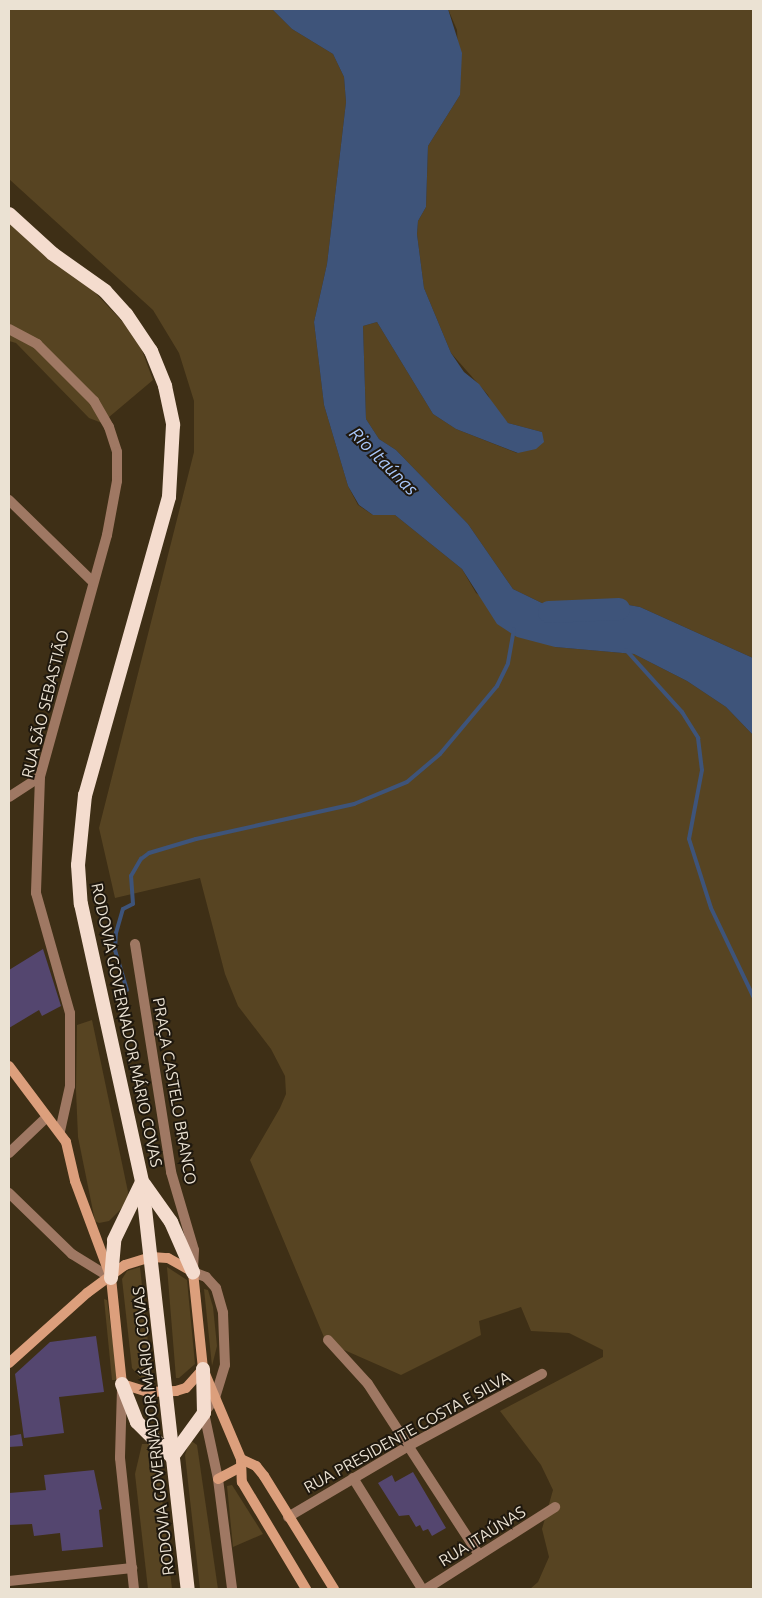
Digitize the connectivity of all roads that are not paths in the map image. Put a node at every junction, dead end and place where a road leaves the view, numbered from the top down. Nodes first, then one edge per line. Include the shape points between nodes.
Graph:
1 (9, 214) edge
2 (9, 329) edge
3 (9, 500) edge
4 (93, 582) junction
5 (40, 777) junction
6 (9, 797) edge
7 (135, 944) dead end
8 (9, 1066) edge
9 (47, 1116) junction
10 (60, 1131) junction
11 (9, 1153) edge
12 (142, 1182) junction
13 (9, 1193) edge
14 (152, 1257) junction
15 (192, 1272) junction
16 (111, 1278) junction
17 (328, 1340) dead end
18 (9, 1363) edge
19 (203, 1368) junction
20 (542, 1374) dead end
21 (122, 1384) junction
22 (165, 1392) junction
23 (215, 1398) junction
24 (204, 1413) junction
25 (410, 1444) junction
26 (172, 1457) junction
27 (241, 1463) junction
28 (353, 1478) junction
29 (218, 1479) junction
30 (555, 1507) dead end
31 (288, 1517) junction
32 (479, 1555) junction
33 (132, 1568) junction
34 (9, 1581) edge
35 (134, 1589) edge
36 (188, 1589) edge
37 (232, 1589) edge
38 (306, 1589) edge
39 (334, 1589) edge
40 (422, 1589) edge
41 (426, 1589) edge

1 - 12 highway, RODOVIA GOVERNADOR MÁRIO COVAS via 53,254 105,291 126,314 151,352 165,386 173,425 174,462 160,536 84,795 79,827 81,904
2 - 4 street, RUA SÃO SEBASTIÃO via 37,344 67,371 94,401 109,427 117,452 118,481
3 - 4 street
4 - 5 street, RUA SÃO SEBASTIÃO
5 - 6 street
5 - 10 street, RUA SÃO SEBASTIÃO via 34,866 36,893 70,1013 70,1086
7 - 15 street, PRAÇA CASTELO BRANCO via 171,1172 194,1250
8 - 9 main road
9 - 10 main road
9 - 11 street
10 - 16 main road
12 - 14 highway, RODOVIA GOVERNADOR MÁRIO COVAS
12 - 15 highway via 171,1222
12 - 16 highway via 114,1240
13 - 16 street via 72,1254
14 - 15 main road via 168,1258
14 - 16 main road via 126,1265
14 - 22 highway, RODOVIA GOVERNADOR MÁRIO COVAS
15 - 19 main road, PRAÇA CASTELO BRANCO
15 - 23 street via 206,1277 216,1288 223,1313 224,1365
16 - 18 main road via 87,1293
16 - 21 main road
17 - 25 street via 368,1384
19 - 22 main road via 186,1388
19 - 23 main road, PRAÇA CASTELO BRANCO
19 - 24 highway
20 - 25 street, RUA PRESIDENTE COSTA E SILVA
21 - 22 main road
21 - 26 highway via 137,1422
21 - 33 street via 120,1458
22 - 26 highway, RODOVIA GOVERNADOR MÁRIO COVAS
23 - 24 street
23 - 27 main road, PRAÇA CASTELO BRANCO
24 - 26 highway
24 - 29 street
25 - 28 street, RUA PRESIDENTE COSTA E SILVA
25 - 32 street
26 - 36 highway, RODOVIA GOVERNADOR MÁRIO COVAS
27 - 29 main road
27 - 31 main road via 260,1470
27 - 38 main road, PRAÇA CASTELO BRANCO via 245,1488
28 - 31 street, RUA PRESIDENTE COSTA E SILVA
28 - 40 street
29 - 37 street
30 - 32 street, RUA ITAÚNAS
31 - 39 main road
32 - 41 street, RUA ITAÚNAS
33 - 34 street
33 - 35 street

